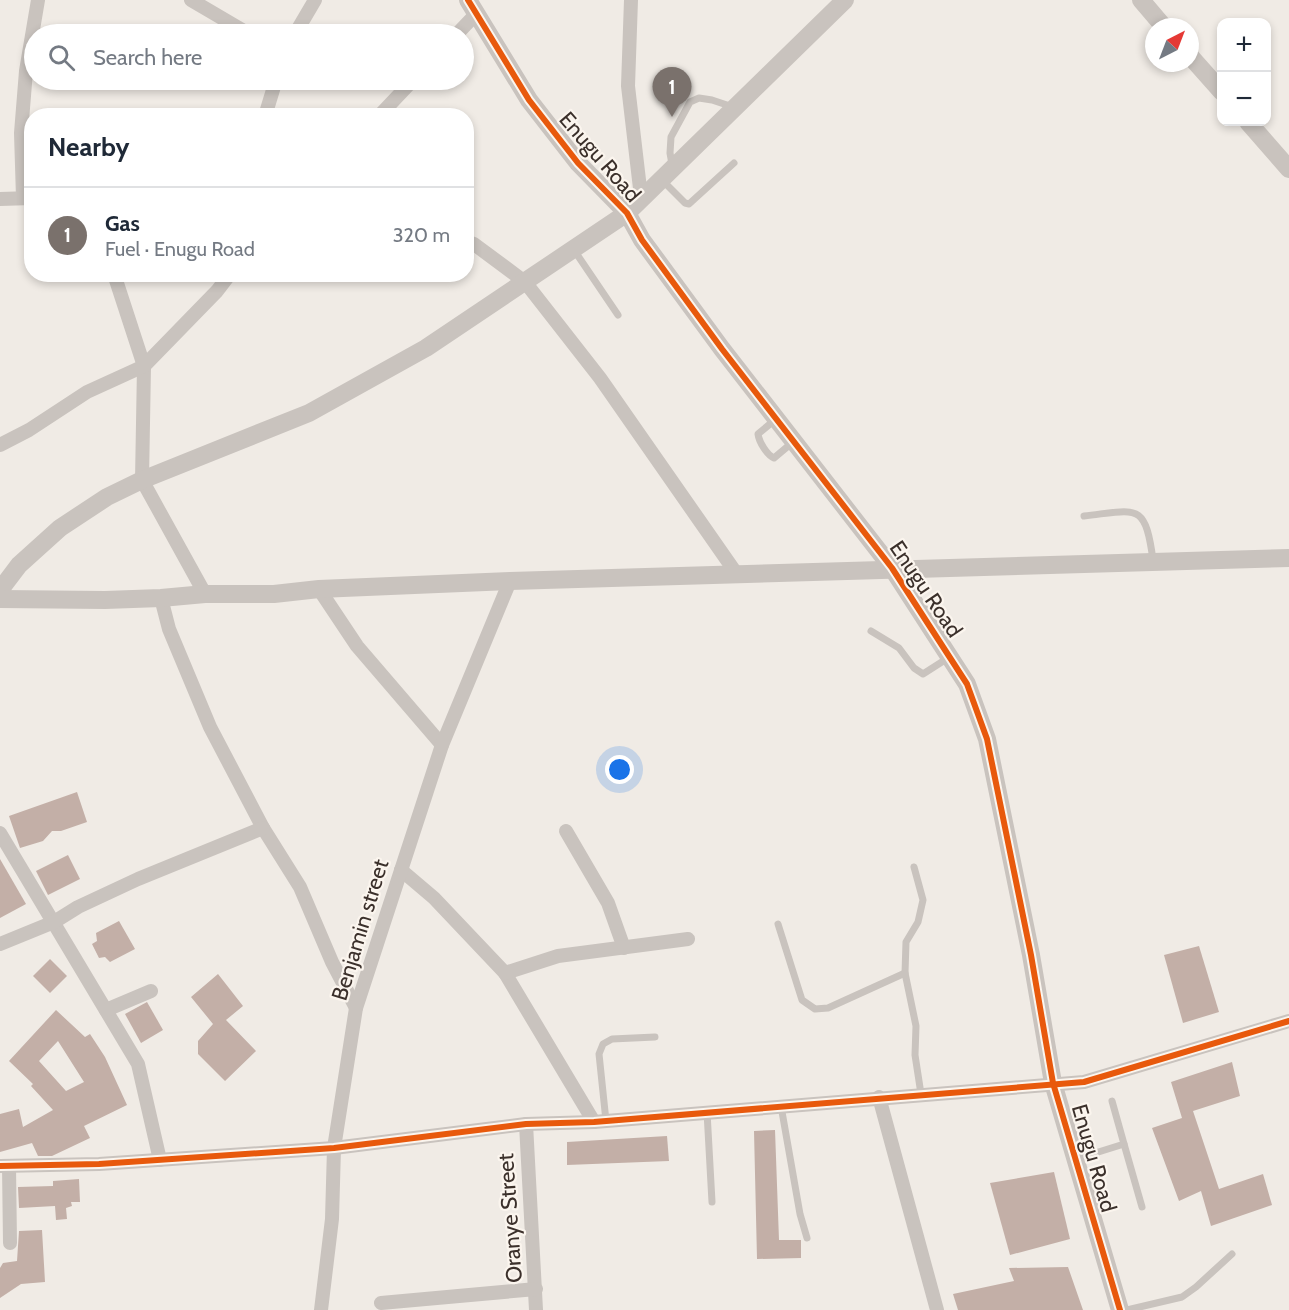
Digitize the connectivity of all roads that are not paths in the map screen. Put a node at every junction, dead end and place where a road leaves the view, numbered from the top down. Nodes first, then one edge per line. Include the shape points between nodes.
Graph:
1 (38, 0) edge
2 (190, 0) edge
3 (315, 0) edge
4 (631, 0) edge
5 (845, 0) edge
6 (1141, 0) edge
7 (473, 7) edge
8 (1156, 18) edge
9 (34, 24) edge
10 (232, 24) edge
11 (302, 24) edge
12 (463, 24) edge
13 (1199, 66) edge
14 (1217, 87) edge
15 (24, 90) edge
16 (273, 90) edge
17 (404, 90) edge
18 (267, 108) edge
19 (387, 108) edge
20 (735, 108) junction
21 (1251, 126) edge
22 (734, 164) dead end
23 (24, 166) edge
24 (1289, 169) edge
25 (667, 175) junction
26 (642, 197) junction
27 (24, 198) edge
28 (0, 199) edge
29 (627, 213) junction
30 (474, 244) edge
31 (574, 250) junction
32 (117, 282) edge
33 (224, 282) edge
34 (525, 282) junction
35 (618, 315) dead end
36 (144, 366) junction
37 (776, 419) junction
38 (794, 442) junction
39 (0, 445) edge
40 (142, 480) junction
41 (1084, 516) dead end
42 (1289, 558) edge
43 (1154, 561) junction
44 (892, 568) junction
45 (736, 573) junction
46 (510, 580) junction
47 (319, 589) junction
48 (0, 590) edge
49 (205, 594) junction
50 (161, 598) junction
51 (0, 599) edge
52 (870, 631) dead end
53 (950, 657) junction
54 (442, 745) junction
55 (263, 828) junction
56 (566, 831) dead end
57 (0, 832) edge
58 (914, 867) dead end
59 (401, 870) junction
60 (54, 922) junction
61 (778, 924) dead end
62 (688, 939) dead end
63 (0, 944) edge
64 (624, 948) junction
65 (505, 973) junction
66 (905, 973) junction
67 (152, 990) dead end
68 (356, 1008) junction
69 (106, 1010) junction
70 (1289, 1021) edge
71 (655, 1037) dead end
72 (1053, 1083) junction
73 (921, 1094) junction
74 (879, 1097) junction
75 (1112, 1101) dead end
76 (781, 1106) junction
77 (707, 1112) junction
78 (600, 1121) junction
79 (526, 1124) junction
80 (1124, 1144) junction
81 (334, 1148) junction
82 (160, 1160) junction
83 (1076, 1160) junction
84 (4, 1166) edge
85 (712, 1202) dead end
86 (1142, 1207) dead end
87 (807, 1238) dead end
88 (10, 1244) dead end
89 (1232, 1254) dead end
90 (536, 1289) junction
91 (381, 1303) dead end
92 (321, 1310) edge
93 (536, 1310) edge
94 (937, 1310) edge
95 (1120, 1310) edge
96 (1127, 1310) edge

1 - 9 street
2 - 10 street
3 - 11 street
4 - 26 street via 628,86
5 - 20 street
6 - 8 street
7 - 12 street
7 - 29 street, Enugu Road via 529,100 578,164
13 - 14 street
15 - 23 street via 21,133
16 - 18 street
17 - 19 street
20 - 25 street
20 - 25 lane via 699,98 690,102 671,137
21 - 24 street
22 - 25 lane via 689,204
25 - 26 street
26 - 29 street
27 - 28 street
29 - 31 street
29 - 37 street, Enugu Road via 642,240
30 - 34 street
31 - 34 street
31 - 35 lane
32 - 36 street
33 - 36 street
34 - 40 street via 426,348 309,413
34 - 45 street via 600,378
36 - 39 street via 87,392
36 - 40 street
37 - 38 street, Enugu Road
37 - 38 lane via 758,434 769,454 774,458
38 - 44 street, Enugu Road
40 - 48 street via 107,497 60,528 20,564
40 - 49 street
41 - 43 lane via 1131,511 1143,518
42 - 43 street
43 - 44 street
44 - 45 street
44 - 53 street, Enugu Road
45 - 46 street
46 - 47 street
46 - 54 street, Benjamin street
47 - 49 street via 274,594
47 - 54 street via 357,646
49 - 50 street
50 - 51 street
50 - 55 street via 169,629 210,727
52 - 53 lane via 899,648 923,674
53 - 72 street, Enugu Road via 967,684 987,739
54 - 59 street, Benjamin street
55 - 60 street via 138,879
55 - 68 street via 300,887
56 - 64 street via 608,903
57 - 60 street
58 - 66 lane via 923,900 918,922 906,942
59 - 65 street via 434,898
59 - 68 street, Benjamin street
60 - 63 street
60 - 69 street
61 - 66 lane via 801,1000 815,1009 828,1008
62 - 64 street
64 - 65 street via 558,956
65 - 78 street
66 - 73 lane via 916,1026 915,1055
67 - 69 street
68 - 81 street, Benjamin street
69 - 82 street via 138,1064
70 - 72 street via 1084,1082
71 - 78 lane via 612,1039 603,1044 599,1054
72 - 73 street
72 - 83 street, Enugu Road
73 - 74 street
74 - 76 street
74 - 94 street
75 - 80 lane
76 - 77 street
76 - 87 lane
77 - 78 street
77 - 85 lane
78 - 79 street
79 - 81 street
79 - 90 street, Oranye Street
80 - 83 lane
80 - 86 lane
81 - 82 street
81 - 92 street, Benjamin street via 332,1219
82 - 84 street
83 - 95 street, Enugu Road
84 - 88 street
89 - 96 lane via 1182,1297
90 - 91 street
90 - 93 street, Oranye Street

